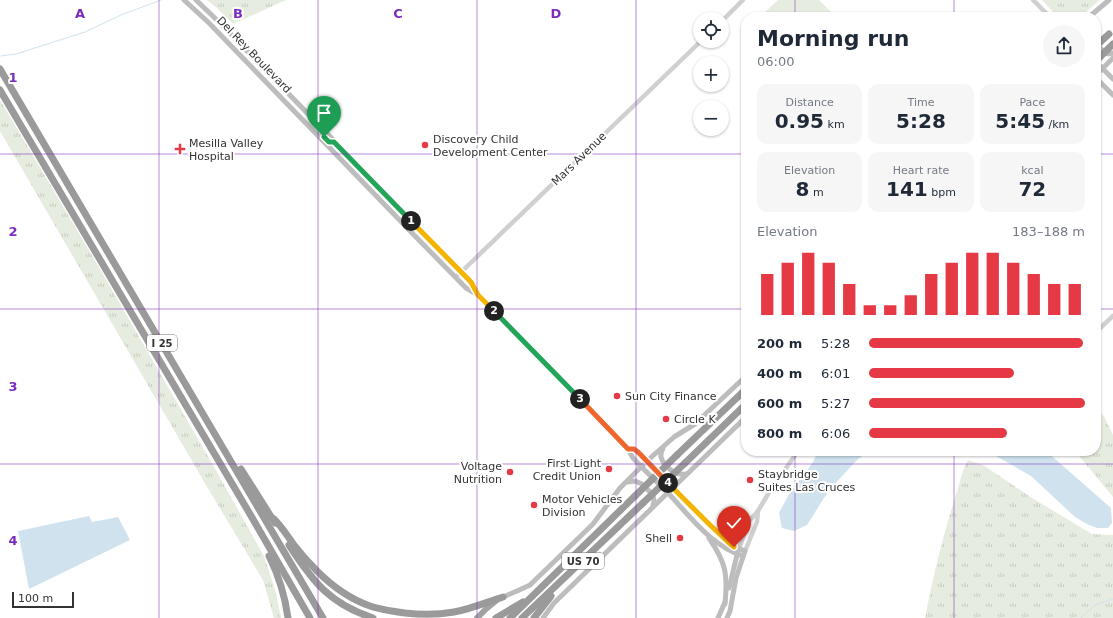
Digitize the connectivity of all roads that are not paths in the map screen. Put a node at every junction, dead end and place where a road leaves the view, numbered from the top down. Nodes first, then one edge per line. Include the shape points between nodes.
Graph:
1 (184, 0) edge
2 (196, 0) edge
3 (743, 0) edge
4 (1033, 0) edge
5 (1109, 0) edge
6 (1045, 12) edge
7 (1095, 12) edge
8 (729, 14) edge
9 (1111, 32) edge
10 (1101, 41) edge
11 (1113, 44) edge
12 (694, 48) edge
13 (1101, 50) edge
14 (1113, 53) edge
15 (1101, 56) edge
16 (1113, 58) edge
17 (1102, 68) joint
18 (0, 69) edge
19 (1113, 79) edge
20 (1101, 83) edge
21 (0, 90) edge
22 (1113, 94) edge
23 (317, 134) junction
24 (334, 142) junction
25 (335, 153) junction
26 (364, 172) junction
27 (378, 186) junction
28 (372, 192) junction
29 (386, 195) junction
30 (381, 201) junction
31 (462, 272) junction
32 (456, 277) junction
33 (478, 295) junction
34 (1113, 316) edge
35 (1101, 327) edge
36 (741, 381) edge
37 (741, 394) edge
38 (741, 409) edge
39 (741, 421) edge
40 (215, 435) junction
41 (663, 447) junction
42 (628, 449) junction
43 (795, 456) edge
44 (647, 461) junction
45 (641, 467) junction
46 (686, 474) junction
47 (626, 483) junction
48 (673, 487) junction
49 (667, 493) junction
50 (653, 506) junction
51 (247, 509) junction
52 (274, 519) junction
53 (708, 523) junction
54 (701, 528) junction
55 (706, 534) junction
56 (741, 552) junction
57 (575, 568) junction
58 (504, 597) junction
59 (529, 600) junction
60 (725, 604) junction
61 (288, 618) edge
62 (310, 618) edge
63 (323, 618) edge
64 (373, 618) edge
65 (477, 618) edge
66 (496, 618) edge
67 (510, 618) edge
68 (522, 618) edge
69 (534, 618) edge
70 (543, 618) edge
71 (718, 618) edge
72 (727, 618) edge

1 - 23 main road, Del Rey Boulevard
2 - 24 main road, Del Rey Boulevard
3 - 8 street
4 - 6 street
5 - 7 main road
9 - 10 highway, bridge
11 - 15 highway, bridge
12 - 31 street, Mars Avenue
13 - 14 main road via 1108,54
16 - 17 main road
17 - 19 main road
18 - 40 highway, I 25
20 - 22 main road
21 - 51 highway, I 25
23 - 24 main road via 329,142
23 - 25 main road, Del Rey Boulevard
24 - 25 main road
24 - 26 main road, Del Rey Boulevard
25 - 26 main road via 342,154 357,169
25 - 28 main road, Del Rey Boulevard
26 - 27 main road, Del Rey Boulevard
27 - 28 main road
27 - 29 main road, Del Rey Boulevard
28 - 30 main road, Del Rey Boulevard
29 - 30 main road
29 - 31 main road, Del Rey Boulevard
30 - 32 main road, Del Rey Boulevard
31 - 32 street, Mars Avenue
31 - 33 main road, Del Rey Boulevard
32 - 33 main road, Del Rey Boulevard via 466,288
33 - 42 main road, Del Rey Boulevard
34 - 35 street
36 - 41 main road via 695,424
37 - 59 highway, US 70, bridge
38 - 57 highway, US 70, bridge
39 - 46 main road
40 - 52 highway
40 - 63 highway, I 25
41 - 44 main road
41 - 46 main road via 661,457 664,463 673,472
42 - 44 main road, Del Rey Boulevard via 636,450
42 - 45 main road, Del Rey Boulevard
43 - 56 street via 749,521
44 - 45 main road
44 - 48 main road, Del Rey Boulevard
45 - 47 main road
45 - 49 main road, Del Rey Boulevard
46 - 48 main road
47 - 50 main road via 635,481 642,484 653,495
47 - 58 main road via 593,524 530,585
48 - 49 main road
48 - 53 main road, Del Rey Boulevard
49 - 50 main road
49 - 54 main road, Del Rey Boulevard
50 - 70 main road via 554,603
51 - 61 highway via 277,572
51 - 62 highway, I 25
52 - 58 highway via 295,547 331,584 369,606 419,614 439,614 455,612
52 - 64 highway via 304,568 324,591 352,610
53 - 54 main road
53 - 56 main road, Del Rey Boulevard
54 - 55 main road, Del Rey Boulevard
55 - 56 main road, Del Rey Boulevard via 721,546
55 - 60 main road via 718,552 726,574
56 - 60 main road
56 - 72 main road
57 - 68 highway, US 70
57 - 69 highway via 573,574
58 - 65 highway via 494,602
59 - 66 highway
59 - 67 highway, US 70
60 - 71 main road

